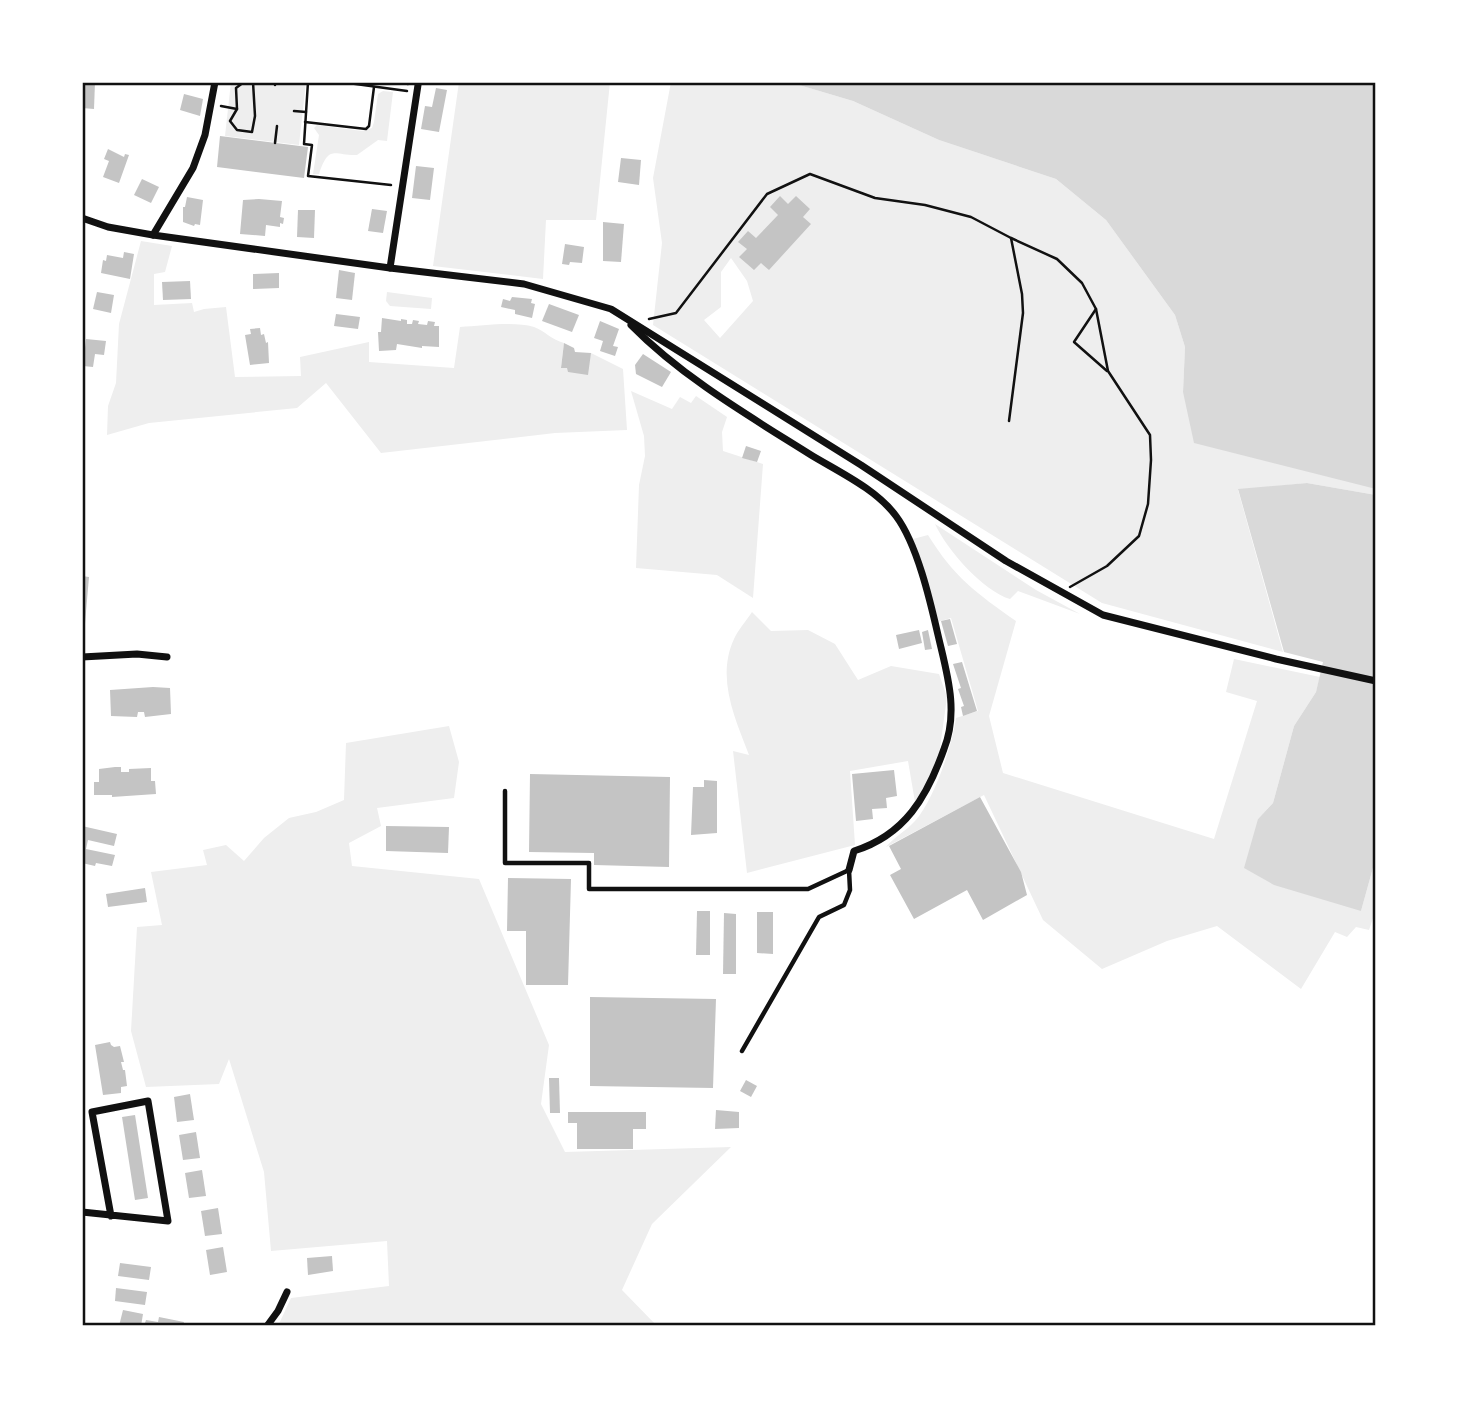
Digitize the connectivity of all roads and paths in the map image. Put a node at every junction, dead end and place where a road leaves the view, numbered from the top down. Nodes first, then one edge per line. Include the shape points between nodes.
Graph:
1 (215, 82) edge
2 (244, 82) edge
3 (253, 82) edge
4 (308, 82) edge
5 (341, 82) edge
6 (374, 86) junction
7 (417, 89) joint
8 (211, 104) junction
9 (237, 109) junction
10 (294, 111) dead end
11 (306, 113) junction
12 (305, 122) junction
13 (277, 126) dead end
14 (275, 143) dead end
15 (403, 187) junction
16 (82, 218) edge
17 (153, 235) junction
18 (1011, 238) junction
19 (390, 268) junction
20 (1096, 309) junction
21 (625, 319) junction
22 (634, 324) junction
23 (1108, 371) junction
24 (1009, 421) dead end
25 (1061, 592) junction
26 (82, 657) edge
27 (167, 657) dead end
28 (1376, 681) edge
29 (505, 791) dead end
30 (849, 870) junction
31 (742, 1051) dead end
32 (82, 1212) edge
33 (111, 1216) junction
34 (287, 1292) dead end
35 (267, 1326) edge

1 - 8 street
2 - 9 path via 236,88
3 - 9 path via 251,132 231,126
4 - 11 path
5 - 6 path
6 - 7 path
6 - 12 path via 366,129
7 - 15 street
8 - 9 path
8 - 17 street via 193,168
10 - 11 path
11 - 12 path
12 - 15 path via 304,144 312,145 308,176
13 - 14 path
15 - 19 street
16 - 17 street
17 - 19 street
18 - 20 path via 1057,259 1083,283
18 - 22 path via 971,217 875,198 810,174 767,194 676,313
18 - 24 path via 1023,313
19 - 21 street via 524,284 611,310
20 - 23 path
20 - 23 path via 1074,342
21 - 22 street
21 - 30 street via 653,348 738,408 875,495 909,535 950,686 949,738 913,814 889,835 854,851
22 - 25 street
23 - 25 path via 1150,435 1147,506 1139,536 1107,566
25 - 28 street via 1103,615
26 - 27 street
29 - 30 lane via 505,863 589,863 589,889 808,889
30 - 31 lane via 850,890 844,905 819,917
32 - 33 street
33 - 33 street via 168,1221 148,1101 92,1112
34 - 35 street

